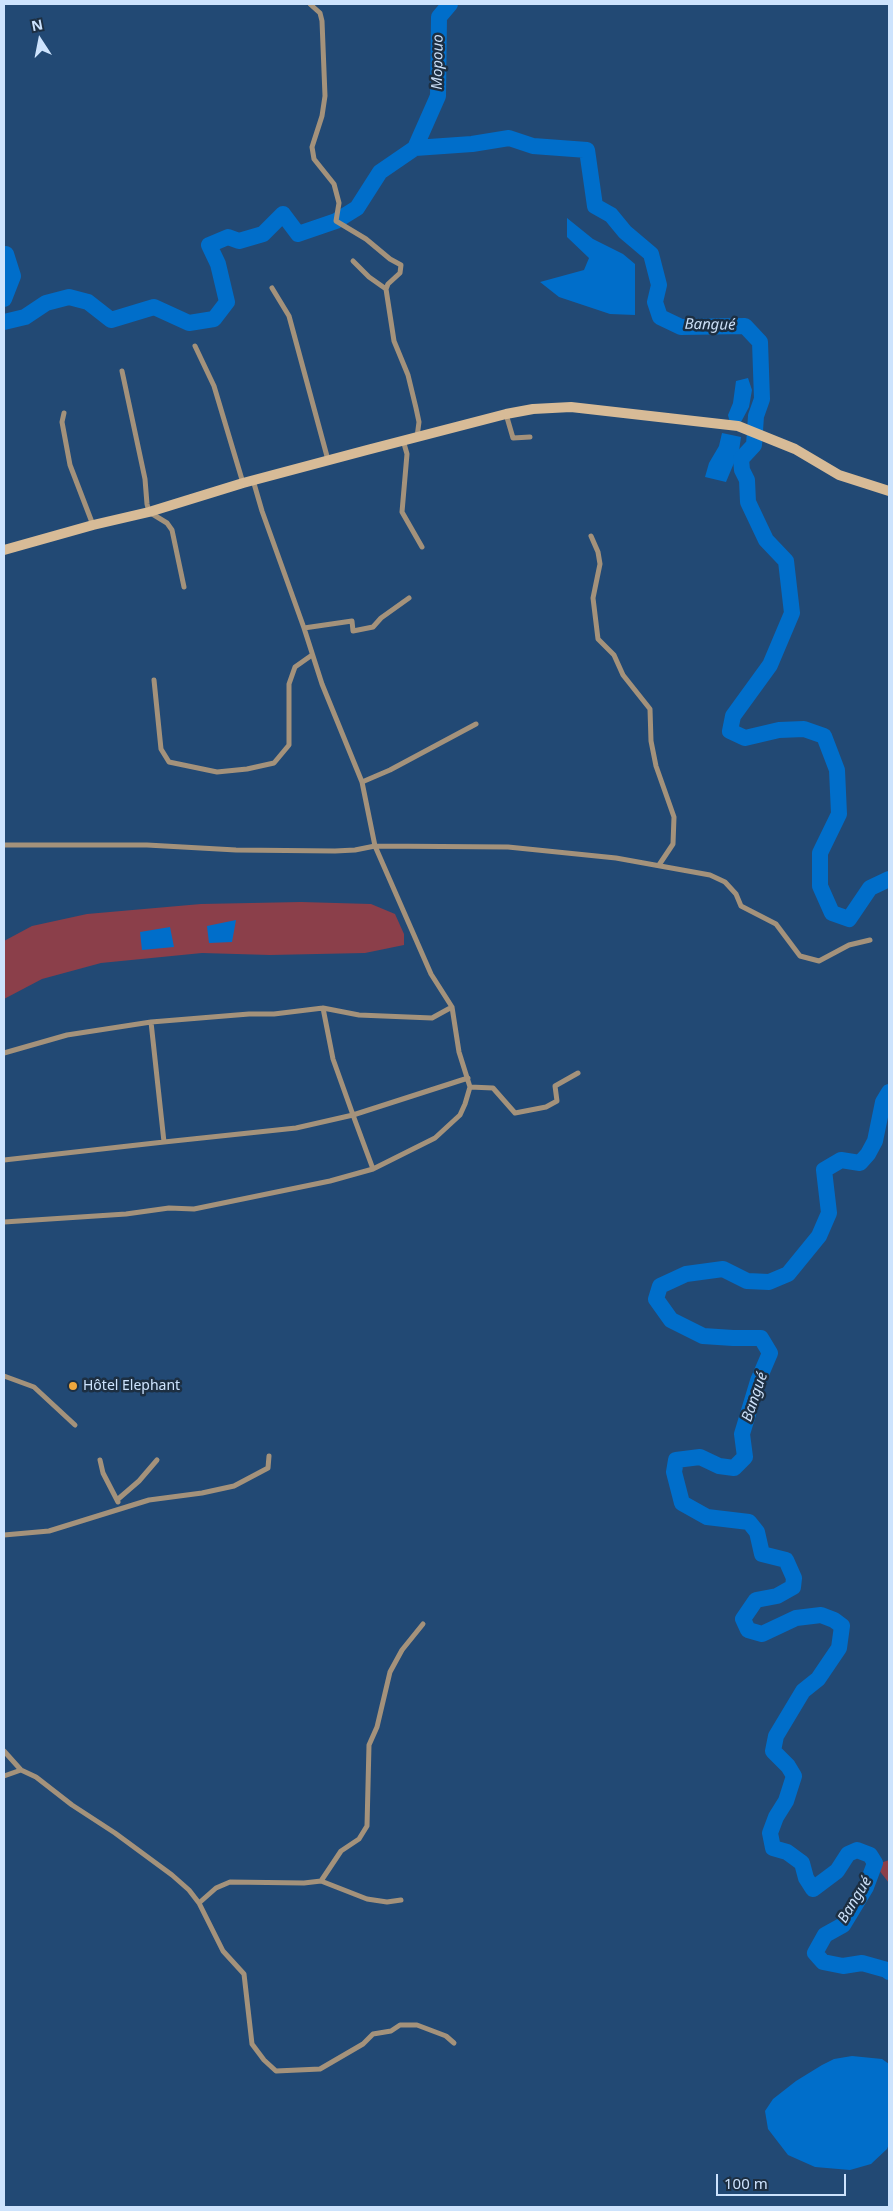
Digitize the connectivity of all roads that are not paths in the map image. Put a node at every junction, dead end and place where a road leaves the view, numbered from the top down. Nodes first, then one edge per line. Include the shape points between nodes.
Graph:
1 (310, 4) edge
2 (353, 261) dead end
3 (272, 288) dead end
4 (386, 289) junction
5 (194, 346) dead end
6 (122, 371) dead end
7 (64, 413) dead end
8 (506, 414) junction
9 (417, 437) junction
10 (530, 438) dead end
11 (403, 440) junction
12 (328, 461) junction
13 (248, 481) junction
14 (889, 491) edge
15 (149, 512) junction
16 (93, 525) junction
17 (591, 536) dead end
18 (422, 547) dead end
19 (4, 550) edge
20 (184, 587) dead end
21 (409, 598) dead end
22 (304, 628) junction
23 (312, 655) junction
24 (154, 680) dead end
25 (476, 724) dead end
26 (362, 782) junction
27 (4, 845) edge
28 (375, 846) junction
29 (659, 865) junction
30 (870, 940) dead end
31 (452, 1007) junction
32 (322, 1008) junction
33 (151, 1022) junction
34 (4, 1053) edge
35 (578, 1073) dead end
36 (468, 1078) junction
37 (470, 1087) junction
38 (353, 1115) junction
39 (164, 1142) junction
40 (4, 1160) edge
41 (373, 1169) junction
42 (4, 1222) edge
43 (4, 1376) edge
44 (75, 1425) dead end
45 (269, 1456) dead end
46 (100, 1460) dead end
47 (157, 1460) dead end
48 (117, 1500) junction
49 (121, 1507) junction
50 (4, 1535) edge
51 (423, 1624) dead end
52 (4, 1751) edge
53 (21, 1770) junction
54 (4, 1776) edge
55 (321, 1881) junction
56 (401, 1900) dead end
57 (200, 1903) junction
58 (454, 2043) dead end

1 - 4 street via 320,13 322,21 325,96 312,147 314,159 334,184 340,203 336,221 402,265 400,273
2 - 4 street
3 - 12 street via 289,316
4 - 9 street via 394,342 408,375 419,422
5 - 13 street via 214,386
6 - 15 street
7 - 16 street via 62,428 70,465
8 - 9 main road
8 - 10 street via 513,438
8 - 14 main road via 571,407 738,426 795,449 839,474
9 - 11 main road
11 - 12 main road
11 - 18 street via 408,454 402,512
12 - 13 main road
13 - 15 main road
13 - 22 street
15 - 16 main road
15 - 20 street via 172,530
16 - 19 main road
17 - 29 street via 600,564 593,598 598,639 614,655 622,674 650,709 656,766 674,817 673,844
21 - 22 street via 380,618 373,627 353,632 352,621
22 - 23 street
23 - 24 street via 295,667 290,684 289,745 274,763 246,769 217,772 169,762 161,749
23 - 26 street
25 - 26 street
26 - 28 street
27 - 28 street via 147,845 325,851
28 - 29 street via 508,847
28 - 31 street via 431,974
29 - 30 street via 710,875 725,882 741,906 776,924 800,956 819,961 849,945
31 - 32 street via 432,1018 359,1015
31 - 36 street via 459,1052
32 - 33 street
32 - 38 street via 333,1059
33 - 34 street via 67,1035
33 - 39 street
35 - 37 street via 555,1086 557,1101 515,1114 493,1088
36 - 37 street
36 - 38 street
37 - 41 street via 460,1115 447,1128 435,1138
38 - 39 street via 296,1128
38 - 41 street
39 - 40 street
41 - 42 street via 194,1209 169,1208
43 - 44 street via 34,1387
45 - 49 street via 268,1468 234,1486
46 - 48 street
47 - 48 street
48 - 49 street
49 - 50 street via 49,1531
51 - 55 street via 402,1650 390,1672 377,1727 369,1745 367,1826 359,1839 341,1851
52 - 53 street
53 - 54 street
53 - 57 street via 36,1777 172,1874
55 - 56 street via 368,1899
55 - 57 street via 230,1882 216,1888
57 - 58 street via 223,1951 244,1974 252,2044 276,2071 320,2069 363,2044 373,2034 400,2025 417,2026 446,2036

